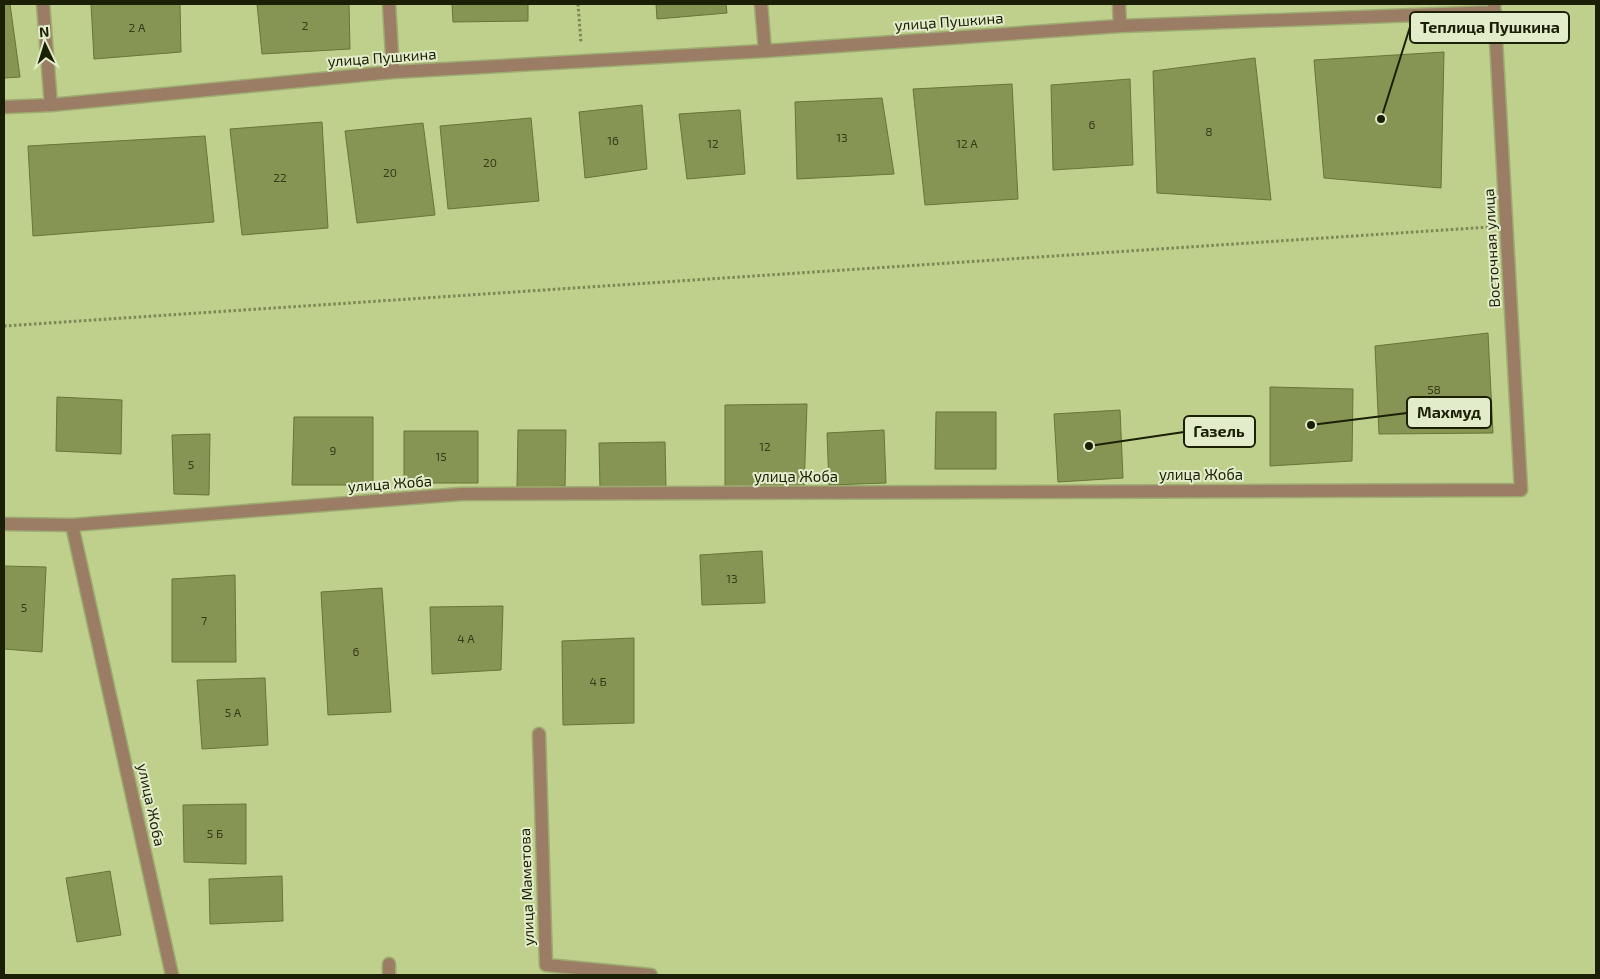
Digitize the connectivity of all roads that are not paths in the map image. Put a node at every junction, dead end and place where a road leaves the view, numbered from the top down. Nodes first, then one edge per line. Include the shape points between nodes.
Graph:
1 (43, 4) edge
2 (389, 4) edge
3 (761, 4) edge
4 (1118, 4) edge
5 (1494, 8) edge
6 (1120, 26) junction
7 (764, 51) junction
8 (393, 72) junction
9 (51, 105) junction
10 (4, 107) edge
11 (1521, 490) joint
12 (4, 524) edge
13 (72, 525) junction
14 (539, 734) dead end
15 (172, 975) edge
16 (651, 975) edge

1 - 9 street
2 - 8 street
3 - 7 street
4 - 6 street
5 - 6 street, улица Пушкина
5 - 11 street, Восточная улица
6 - 7 street, улица Пушкина
7 - 8 street, улица Пушкина
8 - 9 street, улица Пушкина
9 - 10 street, улица Пушкина
11 - 13 street, улица Жоба via 461,494
12 - 13 street, улица Жоба
13 - 15 street, улица Жоба
14 - 16 street, улица Маметова via 546,965

